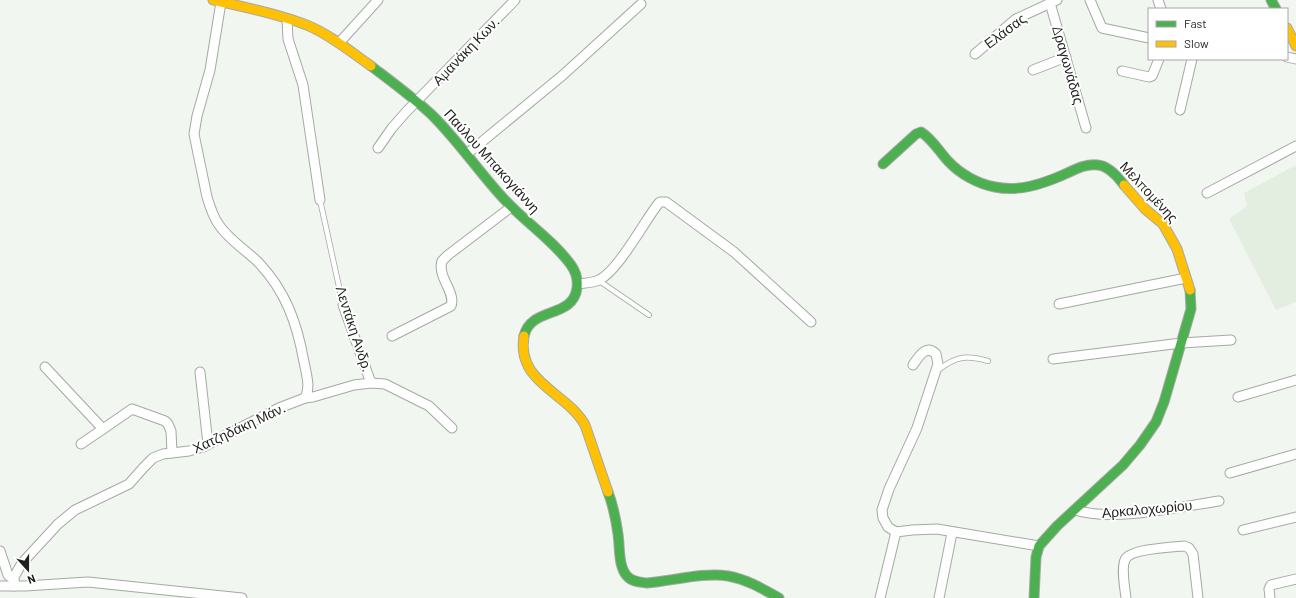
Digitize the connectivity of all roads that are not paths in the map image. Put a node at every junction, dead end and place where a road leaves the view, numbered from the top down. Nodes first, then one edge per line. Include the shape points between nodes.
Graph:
1 (378, 0) edge
2 (515, 0) edge
3 (1090, 0) edge
4 (217, 1) edge
5 (1053, 1) edge
6 (641, 4) dead end
7 (287, 19) junction
8 (1288, 30) edge
9 (1148, 38) edge
10 (339, 43) junction
11 (1296, 46) edge
12 (975, 54) dead end
13 (1066, 57) junction
14 (1159, 60) edge
15 (1192, 60) edge
16 (1033, 70) dead end
17 (1122, 71) dead end
18 (416, 102) junction
19 (1180, 110) dead end
20 (1086, 128) dead end
21 (1296, 146) edge
22 (378, 148) dead end
23 (467, 154) junction
24 (883, 164) dead end
25 (1207, 193) dead end
26 (320, 200) joint
27 (512, 208) junction
28 (1186, 278) junction
29 (598, 280) junction
30 (578, 284) junction
31 (1060, 304) dead end
32 (344, 306) joint
33 (649, 315) dead end
34 (810, 322) dead end
35 (392, 336) dead end
36 (1231, 340) dead end
37 (1181, 343) junction
38 (1053, 359) dead end
39 (988, 361) dead end
40 (913, 365) dead end
41 (45, 367) dead end
42 (200, 372) dead end
43 (936, 372) junction
44 (1296, 380) edge
45 (371, 383) junction
46 (1238, 397) dead end
47 (305, 398) junction
48 (452, 428) dead end
49 (103, 429) junction
50 (81, 444) dead end
51 (208, 444) junction
52 (172, 453) junction
53 (1296, 454) edge
54 (1230, 473) dead end
55 (1219, 501) dead end
56 (1075, 510) junction
57 (1296, 517) edge
58 (1243, 530) dead end
59 (896, 532) junction
60 (952, 532) junction
61 (1039, 546) junction
62 (0, 551) edge
63 (1296, 579) edge
64 (14, 583) junction
65 (0, 586) edge
66 (242, 598) edge
67 (779, 598) edge
68 (880, 598) edge
69 (939, 598) edge
70 (1034, 598) edge
71 (1126, 598) edge
72 (1198, 598) edge
73 (1270, 598) edge

1 - 10 street
2 - 18 street, Αμανάκη Κων.
3 - 9 street via 1102,28
4 - 7 street, Παύλου Μπακογιάννη
4 - 47 street via 210,70 194,134 207,197 219,226 266,272 286,301 295,322 304,358 308,385
5 - 12 street, Ελάσας via 1016,19
5 - 13 street, Δραγωνάδας
6 - 23 street via 563,75
7 - 10 street, Παύλου Μπακογιάννη via 320,31
7 - 26 street, Λεντάκη Ανδρ. via 289,43 303,85
8 - 11 street
10 - 18 street, Παύλου Μπακογιάννη
13 - 16 street
13 - 20 street, Δραγωνάδας
14 - 17 street via 1152,76 1149,77
15 - 19 street
18 - 22 street, Αμανάκη Κων.
18 - 23 street, Παύλου Μπακογιάννη via 442,125
21 - 25 street
23 - 27 street, Παύλου Μπακογιάννη
24 - 28 street, Μελπομένης via 920,132 954,166 978,183 993,188 1033,186 1086,166 1101,165 1163,224 1176,248
26 - 32 lane, Λεντάκη Ανδρ.
27 - 30 street, Παύλου Μπακογιάννη via 569,262
27 - 35 street via 442,261 442,270 452,300 451,306
28 - 31 street
28 - 37 street, Μελπομένης via 1191,301
29 - 30 street
29 - 33 lane
29 - 34 street via 606,275 621,257 658,204 666,202 734,252
30 - 67 street via 575,297 569,304 529,324 524,335 524,355 528,366 538,379 576,412 586,428 614,512 621,558 627,575 634,582 647,583 702,575 721,575 746,581
32 - 45 street, Λεντάκη Ανδρ.
36 - 37 street
37 - 38 street
37 - 56 street, Μελπομένης via 1156,422 1123,465
39 - 43 lane via 962,357
40 - 43 street via 925,350 932,351 938,359
41 - 49 street
42 - 51 street
43 - 59 street via 917,428 882,510 888,527
44 - 46 street
45 - 47 street, Λεντάκη Ανδρ.
45 - 48 street via 385,384 425,404
47 - 51 street, Χατζηδάκη Μάν.
49 - 50 street
49 - 52 street via 127,411 134,410 168,424 171,431
51 - 52 street, Χατζηδάκη Μάν. via 189,451
52 - 64 street, Χατζηδάκη Μάν. via 153,458 129,484 67,516 24,560 16,572
53 - 54 street
55 - 56 street, Αρκαλοχωρίου via 1132,513 1090,513
56 - 61 street, Μελπομένης
57 - 58 street
59 - 60 street via 922,529
59 - 68 street
60 - 61 street
60 - 69 street
61 - 70 street
62 - 64 street via 8,575
63 - 73 street via 1270,587
64 - 65 street
64 - 66 street via 88,582
71 - 72 street via 1124,563 1127,557 1139,551 1184,546 1192,551 1194,557

